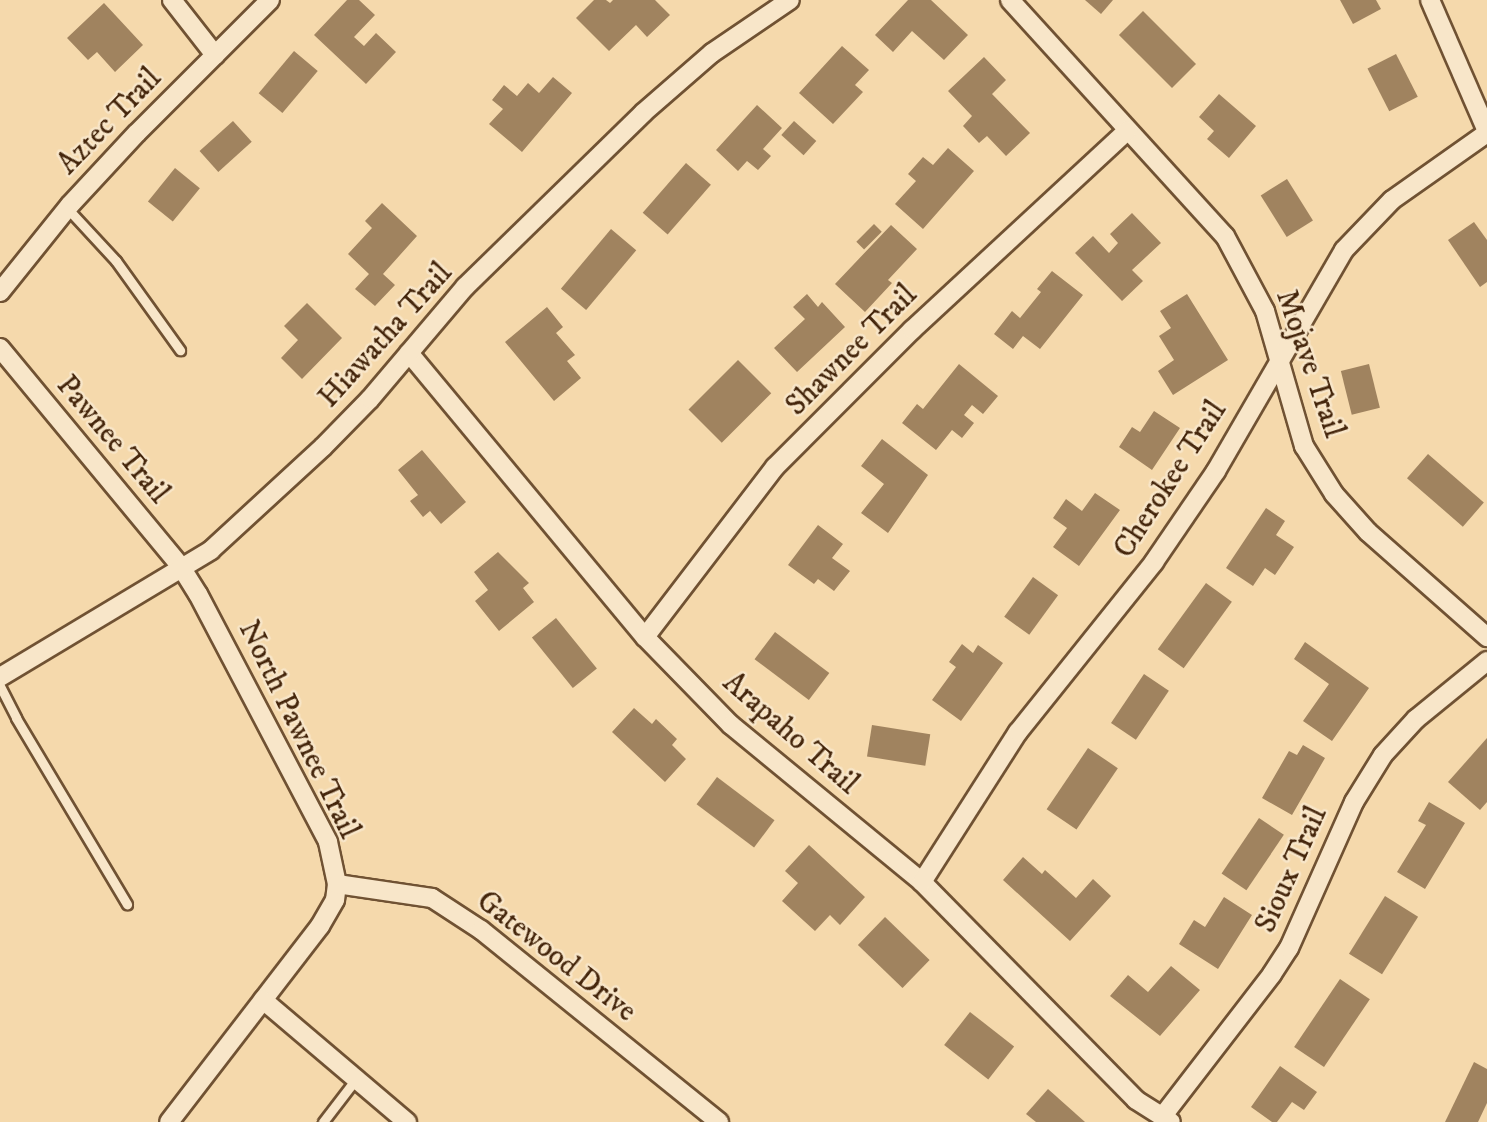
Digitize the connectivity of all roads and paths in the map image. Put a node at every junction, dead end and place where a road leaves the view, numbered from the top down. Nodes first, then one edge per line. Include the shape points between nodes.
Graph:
1 (172, 0) edge
2 (270, 0) edge
3 (790, 0) edge
4 (1010, 0) edge
5 (1430, 0) edge
6 (215, 55) junction
7 (1128, 130) junction
8 (1487, 132) edge
9 (67, 208) junction
10 (0, 292) edge
11 (0, 348) edge
12 (180, 350) dead end
13 (409, 354) junction
14 (1279, 361) junction
15 (181, 567) junction
16 (645, 637) junction
17 (1487, 637) edge
18 (1487, 661) edge
19 (0, 677) edge
20 (0, 686) edge
21 (922, 882) junction
22 (337, 884) junction
23 (127, 904) dead end
24 (263, 1000) junction
25 (356, 1079) junction
26 (1166, 1119) edge
27 (169, 1122) edge
28 (323, 1122) edge
29 (407, 1122) edge
30 (719, 1122) edge

1 - 6 street
2 - 6 street, Aztec Trail
3 - 13 street, Hiawatha Trail via 712,53 643,113 464,287
4 - 7 street, Mojave Trail
5 - 8 street
6 - 9 street, Aztec Trail
7 - 14 street, Mojave Trail via 1225,236 1265,311
7 - 16 street, Shawnee Trail via 912,330 775,467
8 - 14 street, Cherokee Trail via 1392,200 1363,227 1344,250
9 - 10 street, Aztec Trail
9 - 12 lane via 116,261
11 - 15 street, Pawnee Trail
13 - 15 street, Hiawatha Trail via 323,447 211,550
13 - 16 street, Arapaho Trail
14 - 17 street, Mojave Trail via 1304,446 1334,494 1368,532
14 - 21 street, Cherokee Trail via 1216,471 1154,562 1018,732
15 - 19 street, Hiawatha Trail
15 - 22 street, North Pawnee Trail via 328,842
16 - 21 street, Arapaho Trail via 731,725
18 - 26 street, Sioux Trail via 1416,719 1383,755 1354,802 1289,948
20 - 23 lane
21 - 26 street, Arapaho Trail via 1136,1100
22 - 24 street, North Pawnee Trail via 335,900 320,926
22 - 30 street, Gatewood Drive via 432,898 481,930
24 - 25 street
24 - 27 street, North Pawnee Trail
25 - 28 lane
25 - 29 street

